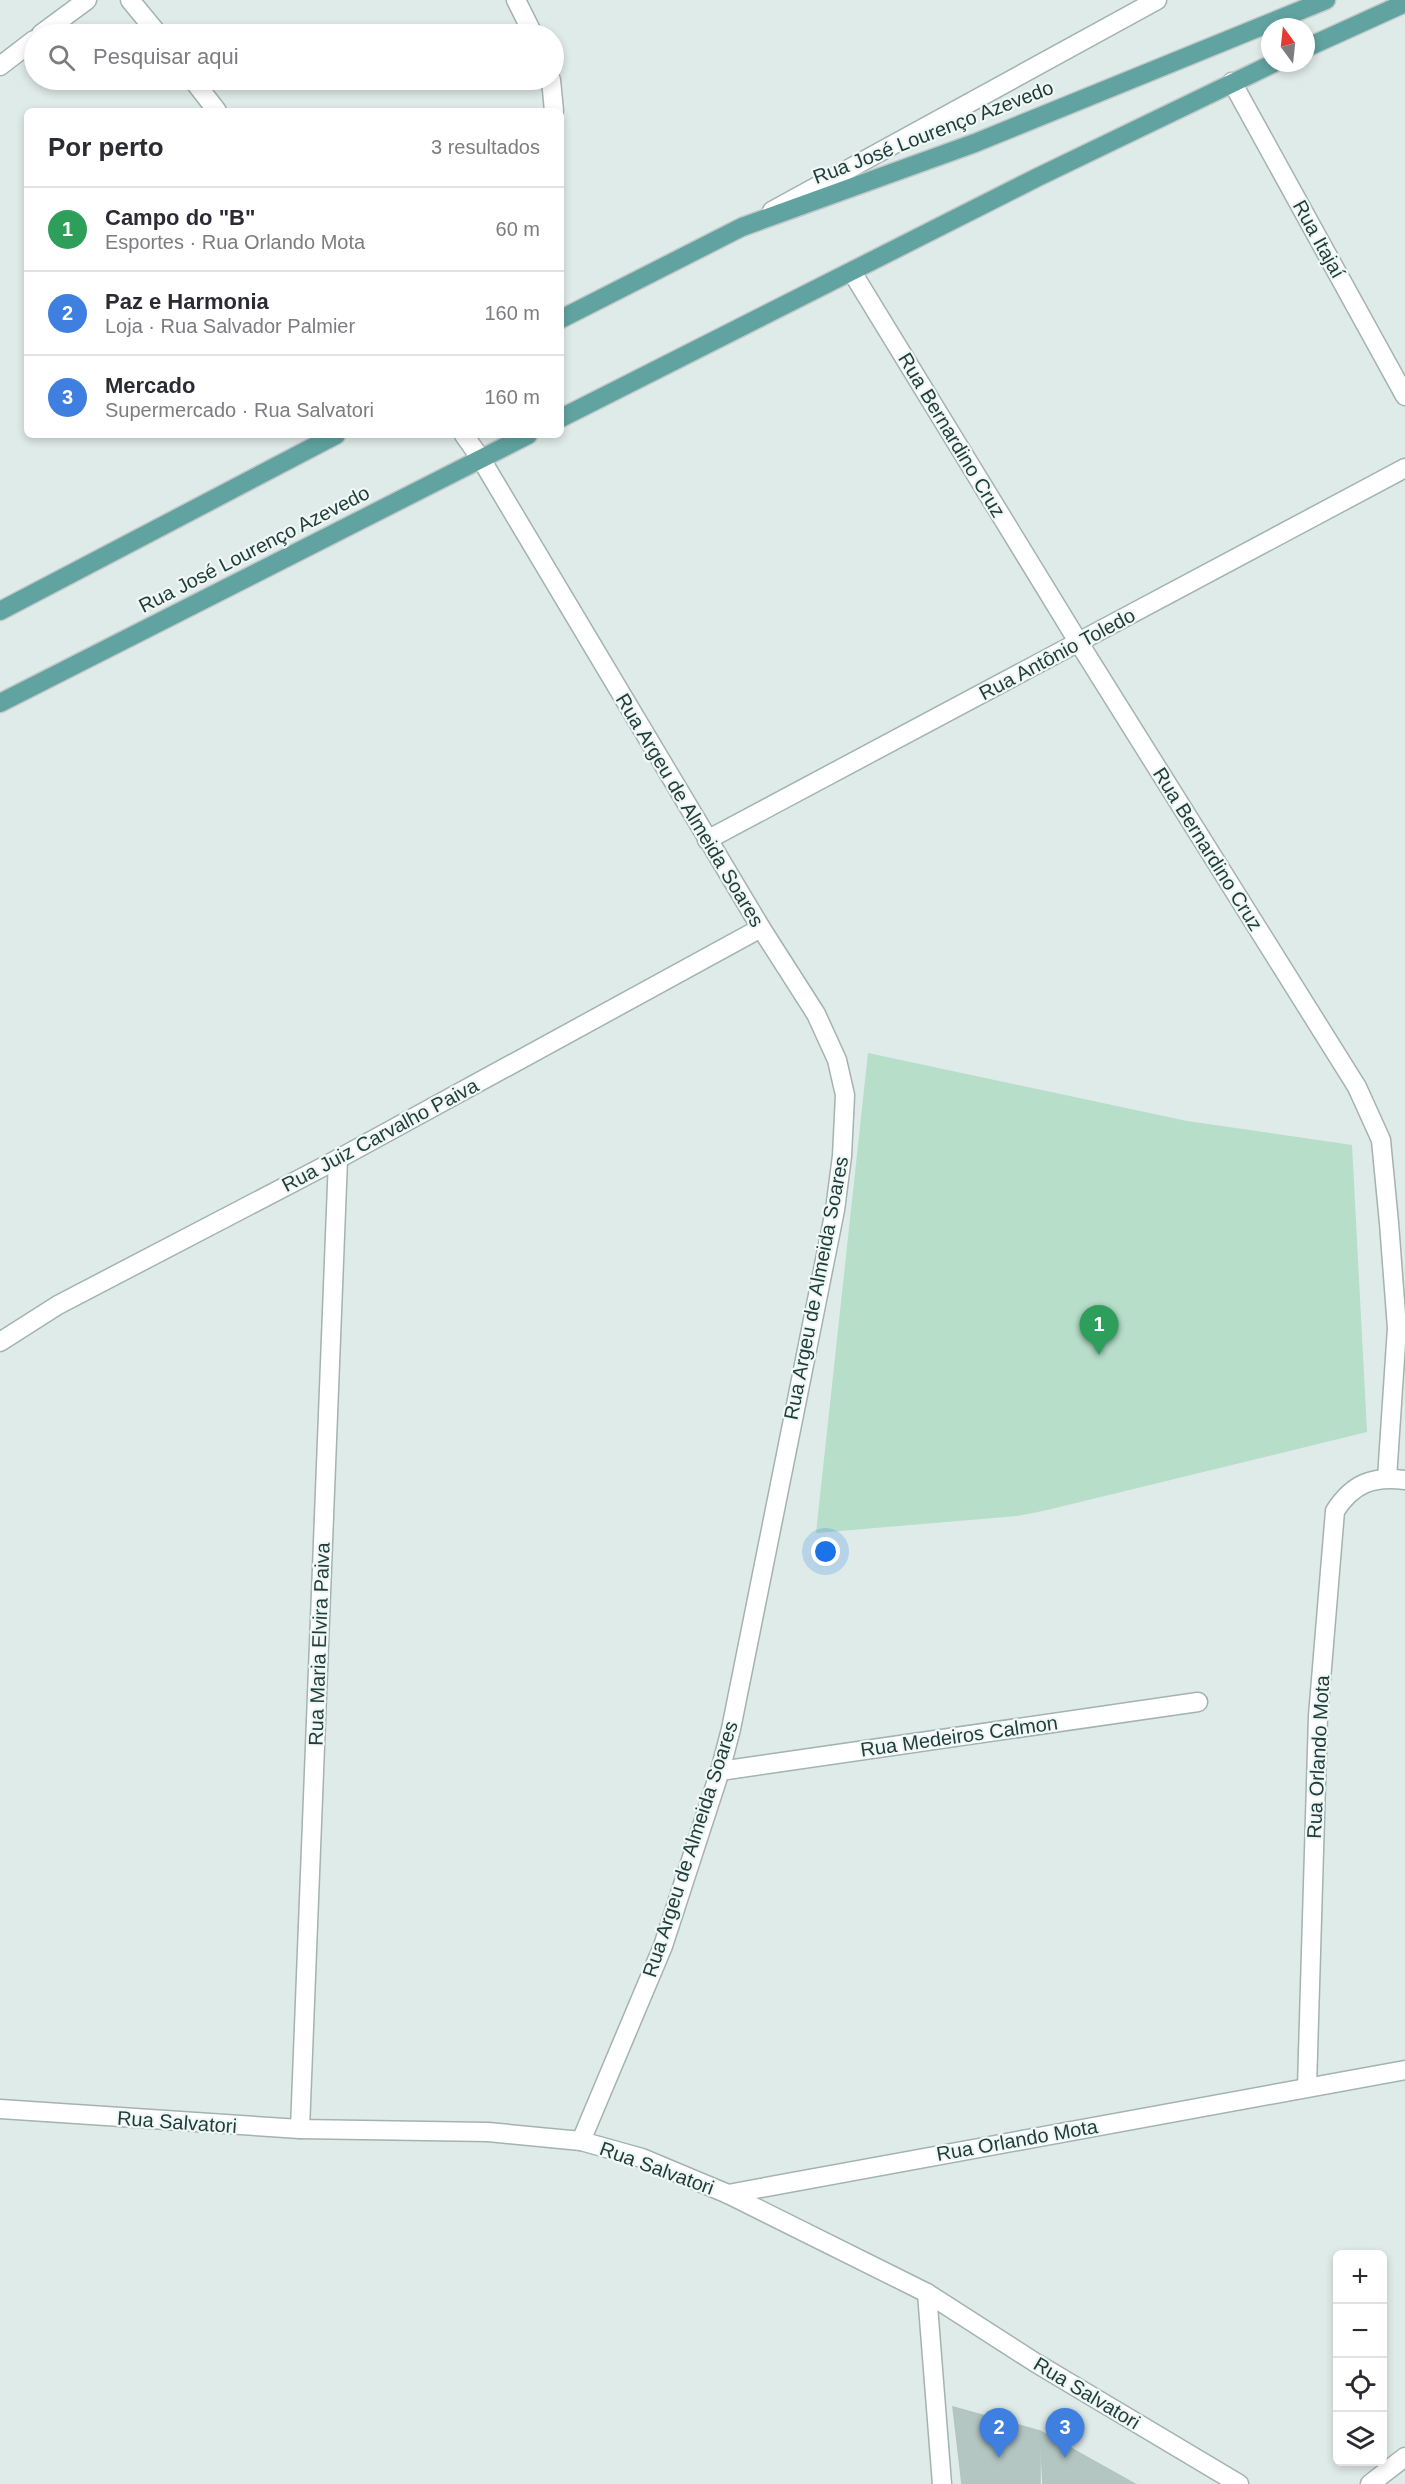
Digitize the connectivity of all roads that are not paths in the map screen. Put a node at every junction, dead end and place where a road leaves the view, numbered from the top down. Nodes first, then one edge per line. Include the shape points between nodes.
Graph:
1 (87, 0) edge
2 (130, 0) edge
3 (516, 0) edge
4 (1157, 0) edge
5 (1326, 0) edge
6 (1405, 3) edge
7 (1135, 5) edge
8 (145, 9) edge
9 (55, 24) edge
10 (153, 24) edge
11 (528, 24) edge
12 (1315, 44) edge
13 (24, 48) edge
14 (0, 66) edge
15 (1261, 69) edge
16 (1232, 82) junction
17 (201, 90) edge
18 (551, 90) edge
19 (216, 108) edge
20 (554, 108) edge
21 (742, 227) junction
22 (852, 272) junction
23 (564, 317) edge
24 (1405, 396) edge
25 (564, 416) edge
26 (330, 438) edge
27 (466, 438) edge
28 (522, 438) edge
29 (481, 459) junction
30 (1405, 468) edge
31 (0, 611) edge
32 (1079, 643) junction
33 (0, 703) edge
34 (707, 840) junction
35 (761, 928) junction
36 (338, 1159) junction
37 (0, 1342) edge
38 (1396, 1479) edge
39 (1198, 1702) dead end
40 (720, 1771) junction
41 (1405, 2070) edge
42 (1307, 2087) junction
43 (0, 2109) edge
44 (300, 2130) junction
45 (581, 2141) junction
46 (728, 2194) junction
47 (927, 2293) junction
48 (1405, 2457) edge
49 (942, 2484) edge
50 (1239, 2484) edge
51 (1370, 2484) edge

1 - 9 street
2 - 8 street
3 - 11 street
4 - 7 street
5 - 21 main road, Rua José Lourenço Azevedo via 975,143
6 - 12 main road
7 - 21 street
8 - 10 street
13 - 14 street
15 - 16 main road
16 - 22 main road
16 - 24 street, Rua Itajaí
17 - 19 street
18 - 20 street
21 - 23 main road, Rua José Lourenço Azevedo
22 - 25 main road
22 - 32 street, Rua Bernardino Cruz
26 - 31 main road
27 - 29 street, Rua Argeu de Almeida Soares
28 - 29 main road, Rua José Lourenço Azevedo
29 - 33 main road, Rua José Lourenço Azevedo
29 - 34 street, Rua Argeu de Almeida Soares
30 - 32 street, Rua Antônio Toledo
32 - 34 street, Rua Antônio Toledo
32 - 38 street, Rua Bernardino Cruz via 1357,1087 1381,1140 1397,1328
34 - 35 street, Rua Argeu de Almeida Soares
35 - 36 street, Rua Juiz Carvalho Paiva
35 - 40 street, Rua Argeu de Almeida Soares via 816,1014 837,1060 845,1095 844,1116 835,1210
36 - 37 street, Rua Juiz Carvalho Paiva via 58,1305
36 - 44 street, Rua Maria Elvira Paiva
38 - 42 street, Rua Orlando Mota via 1355,1487 1335,1511 1318,1716
39 - 40 street, Rua Medeiros Calmon
40 - 45 street, Rua Argeu de Almeida Soares via 663,1946
41 - 42 street, Rua Orlando Mota
42 - 46 street, Rua Orlando Mota
43 - 44 street, Rua Salvatori
44 - 45 street, Rua Salvatori via 488,2132
45 - 46 street, Rua Salvatori via 642,2158
46 - 47 street, Rua Salvatori
47 - 49 street
47 - 50 street, Rua Salvatori
48 - 51 street

